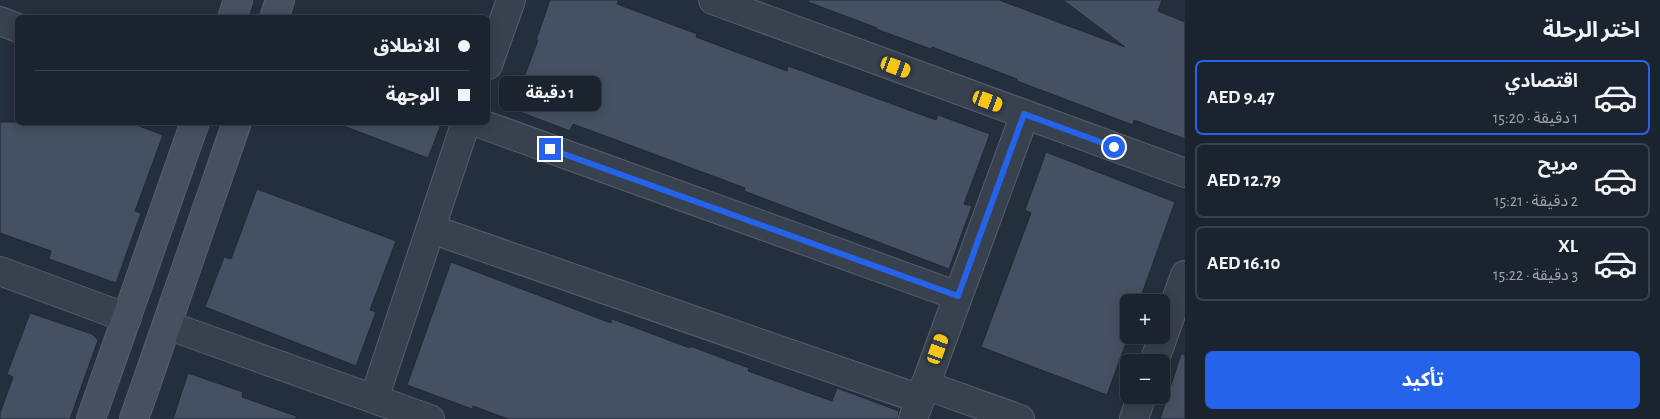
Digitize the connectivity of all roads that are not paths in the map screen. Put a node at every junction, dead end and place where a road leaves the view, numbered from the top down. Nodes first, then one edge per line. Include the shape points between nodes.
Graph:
1 (238, 0) edge
2 (280, 0) edge
3 (511, 0) edge
4 (713, 0) edge
5 (233, 15) edge
6 (275, 15) edge
7 (0, 21) edge
8 (15, 27) edge
9 (490, 59) edge
10 (1024, 114) junction
11 (194, 125) edge
12 (237, 125) edge
13 (465, 125) edge
14 (484, 125) edge
15 (1185, 173) edge
16 (431, 229) junction
17 (0, 271) edge
18 (1185, 275) edge
19 (958, 296) junction
20 (127, 318) junction
21 (167, 325) junction
22 (1157, 354) edge
23 (374, 399) junction
24 (919, 401) edge
25 (1139, 404) edge
26 (91, 419) edge
27 (134, 419) edge
28 (430, 419) edge
29 (1020, 419) edge
30 (1134, 419) edge

1 - 5 street
2 - 6 street
3 - 9 street
4 - 10 street
7 - 8 street
10 - 15 street
10 - 19 street
11 - 20 street
12 - 21 street
13 - 16 street
14 - 19 street
16 - 23 street
16 - 24 street
17 - 20 street
18 - 22 street
19 - 24 street
20 - 26 street
21 - 23 street
21 - 27 street
23 - 28 street
24 - 29 street
25 - 30 street

